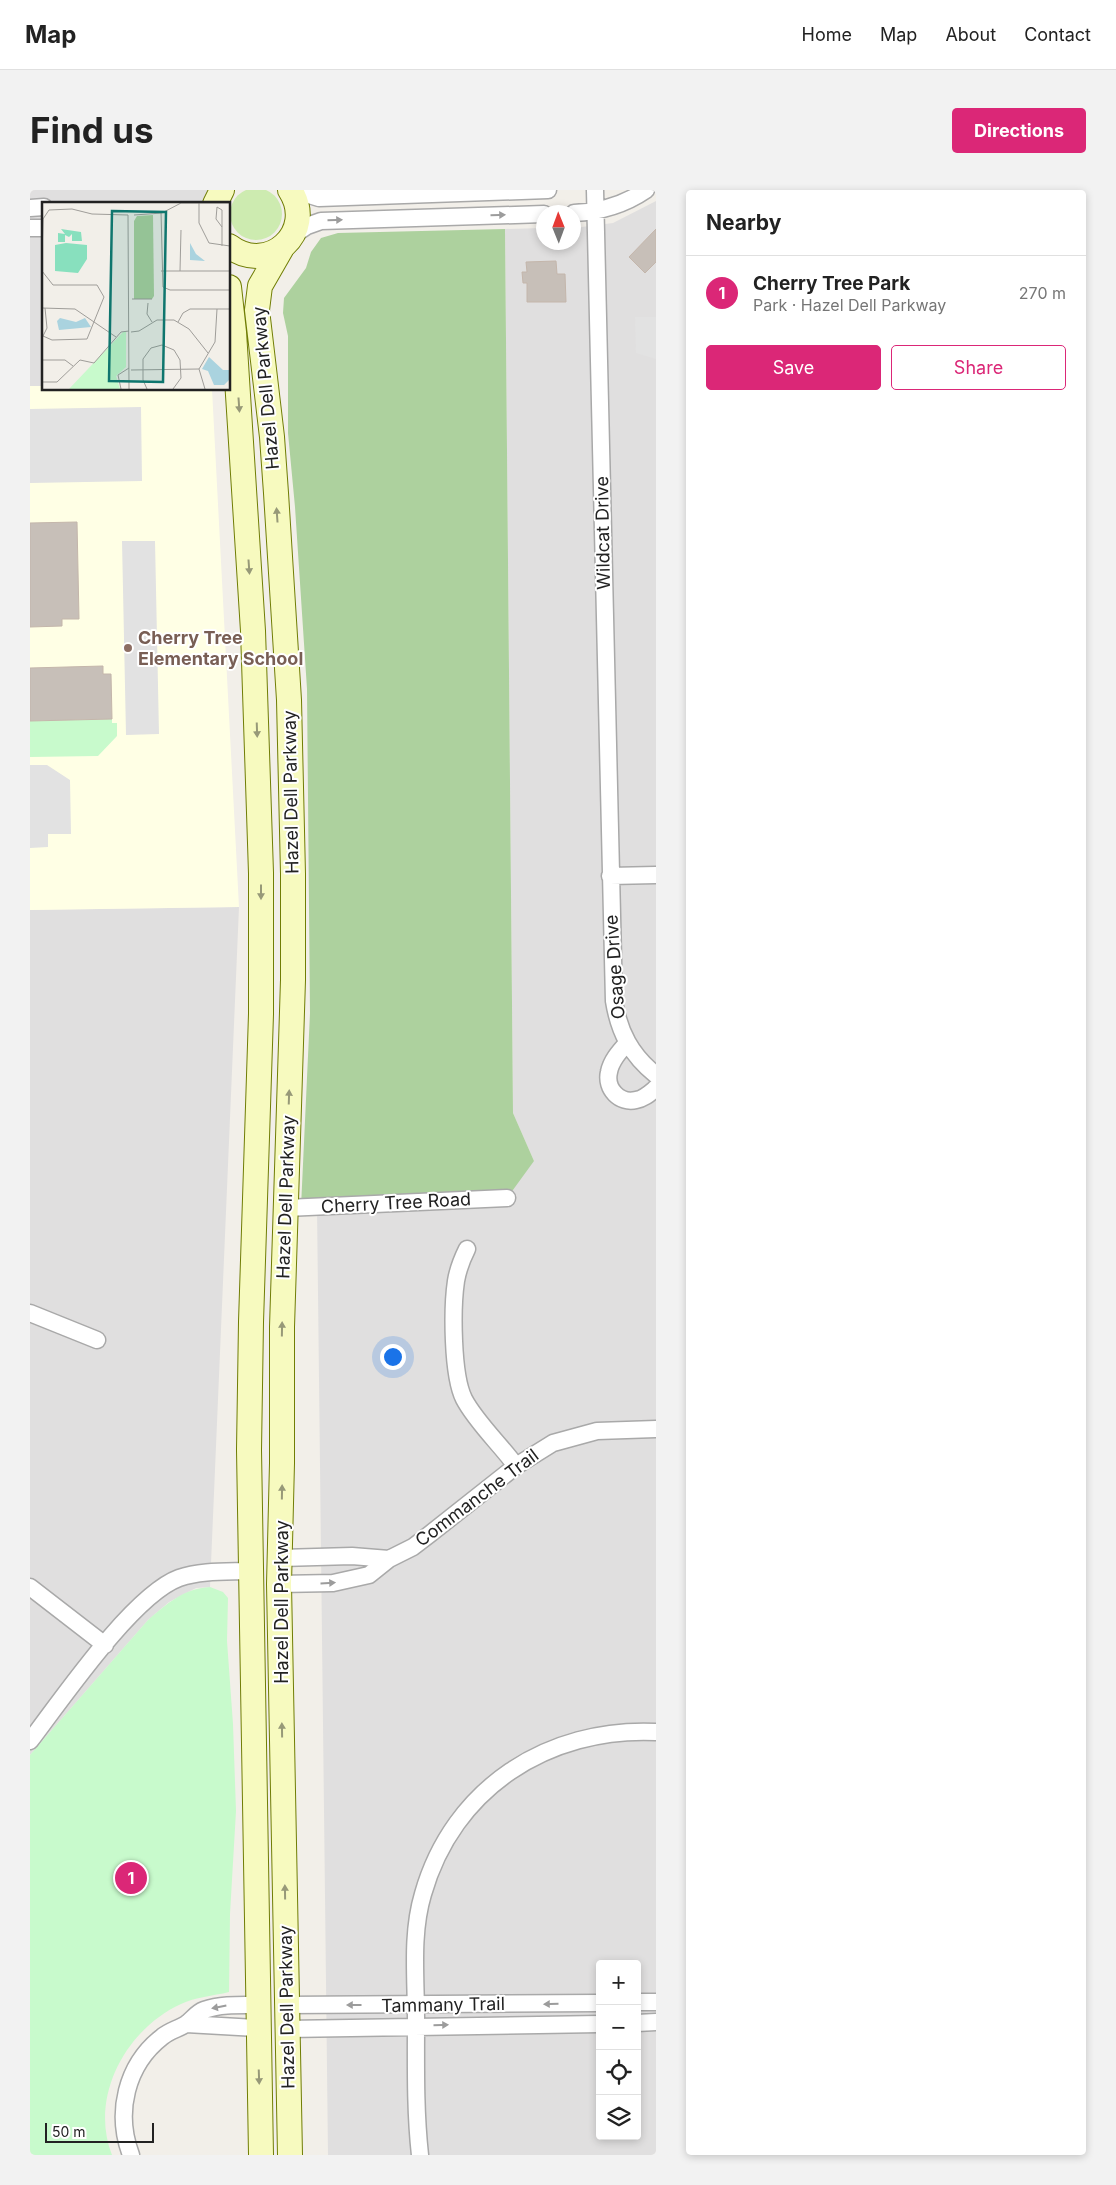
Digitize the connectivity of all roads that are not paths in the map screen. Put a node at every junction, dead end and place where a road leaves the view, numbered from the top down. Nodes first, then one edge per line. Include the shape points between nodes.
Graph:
1 (291, 190) edge
2 (548, 190) edge
3 (595, 190) edge
4 (646, 190) edge
5 (596, 211) junction
6 (581, 212) edge
7 (536, 214) edge
8 (287, 242) junction
9 (230, 247) edge
10 (230, 296) edge
11 (656, 875) edge
12 (610, 876) junction
13 (627, 1043) junction
14 (656, 1074) edge
15 (656, 1088) edge
16 (507, 1198) dead end
17 (286, 1208) junction
18 (467, 1248) dead end
19 (30, 1313) edge
20 (98, 1340) dead end
21 (656, 1429) edge
22 (516, 1466) junction
23 (281, 1558) junction
24 (389, 1559) junction
25 (252, 1571) junction
26 (279, 1584) junction
27 (30, 1587) edge
28 (105, 1645) junction
29 (656, 1732) edge
30 (30, 1741) edge
31 (641, 2002) edge
32 (656, 2002) edge
33 (596, 2003) edge
34 (257, 2005) junction
35 (416, 2016) junction
36 (287, 2017) junction
37 (656, 2022) edge
38 (641, 2023) edge
39 (186, 2024) junction
40 (596, 2024) edge
41 (257, 2028) junction
42 (131, 2155) edge
43 (261, 2155) edge
44 (290, 2155) edge
45 (420, 2155) edge

1 - 2 street via 319,198
1 - 8 main road, Hazel Dell Parkway via 298,216
3 - 5 street, Wildcat Drive
4 - 5 street via 629,200
5 - 6 street
5 - 12 street, Wildcat Drive
8 -> 7 street via 307,226 321,220
8 - 9 main road via 271,254 256,256 242,254
17 -> 8 main road, Hazel Dell Parkway via 293,980 289,700 272,437 257,310 260,286
10 -> 25 main road, Hazel Dell Parkway via 252,612 260,814 261,994 250,1399
11 - 12 street
12 - 13 street, Osage Drive via 614,1001 619,1026
13 - 14 street, Osage Drive
13 - 15 street via 614,1059 609,1072 608,1080 614,1093 621,1099 636,1101
16 - 17 street, Cherry Tree Road
23 -> 17 main road, Hazel Dell Parkway
18 - 22 street via 456,1283 454,1337 457,1380 464,1399
19 - 20 street
21 - 22 street, Commanche Trail via 611,1430 571,1437 545,1447
22 - 24 street, Commanche Trail via 413,1547
23 - 24 street via 352,1556
23 - 26 main road, Hazel Dell Parkway
26 -> 24 street, Commanche Trail via 351,1580 369,1575
25 - 28 street via 202,1573 179,1578 155,1592
25 - 34 main road, Hazel Dell Parkway
36 -> 26 main road, Hazel Dell Parkway
27 - 28 street
28 - 30 street
29 - 35 street via 600,1734 556,1746 507,1773 466,1811 438,1856 423,1894 416,1940
31 - 32 street
33 -> 35 street, Tammany Trail
34 -> 39 street via 202,2010
34 - 41 main road, Hazel Dell Parkway
35 - 36 street, Tammany Trail
35 -> 36 street, Tammany Trail
35 -> 40 street, Tammany Trail
35 - 45 street
36 - 44 main road, Hazel Dell Parkway
37 - 38 street
39 - 41 street
39 - 42 street via 158,2040 134,2069 123,2107 124,2131
41 -> 43 main road, Hazel Dell Parkway

